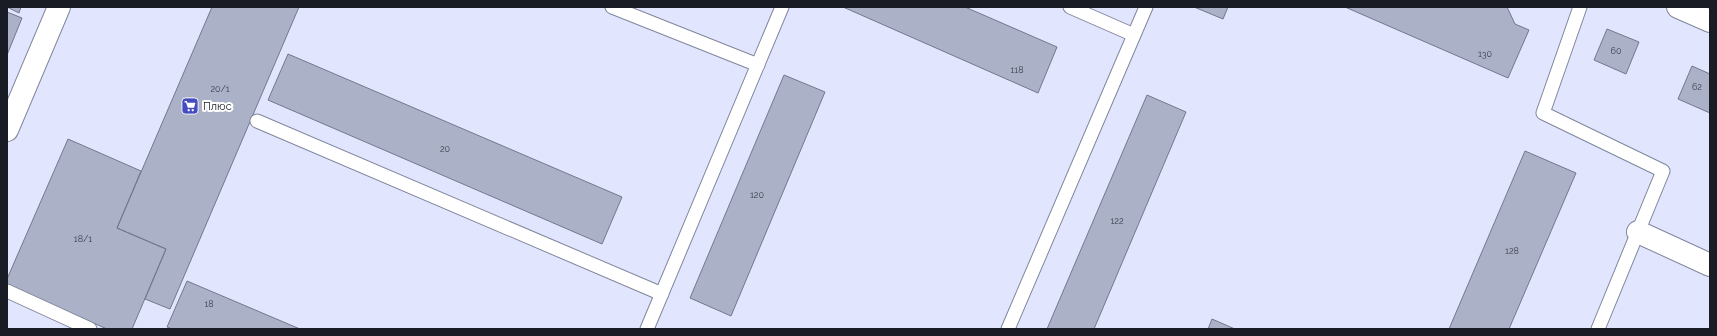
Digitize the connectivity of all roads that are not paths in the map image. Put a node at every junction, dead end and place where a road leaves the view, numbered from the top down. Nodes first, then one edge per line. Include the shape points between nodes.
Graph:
1 (59, 7) edge
2 (612, 7) edge
3 (782, 7) edge
4 (1070, 7) edge
5 (1146, 7) edge
6 (1580, 7) edge
7 (1678, 7) edge
8 (1710, 21) edge
9 (1134, 35) junction
10 (758, 64) junction
11 (257, 121) dead end
12 (7, 130) edge
13 (1638, 232) junction
14 (1710, 265) edge
15 (7, 291) edge
16 (662, 294) junction
17 (90, 329) edge
18 (647, 329) edge
19 (1008, 329) edge
20 (1598, 329) edge

1 - 12 street
2 - 10 lane
3 - 10 lane
4 - 9 lane
5 - 9 lane
6 - 13 lane via 1543,113 1663,171
7 - 8 street
9 - 19 lane
10 - 16 lane
11 - 16 lane
13 - 14 street
13 - 20 lane
15 - 17 lane
16 - 18 lane

